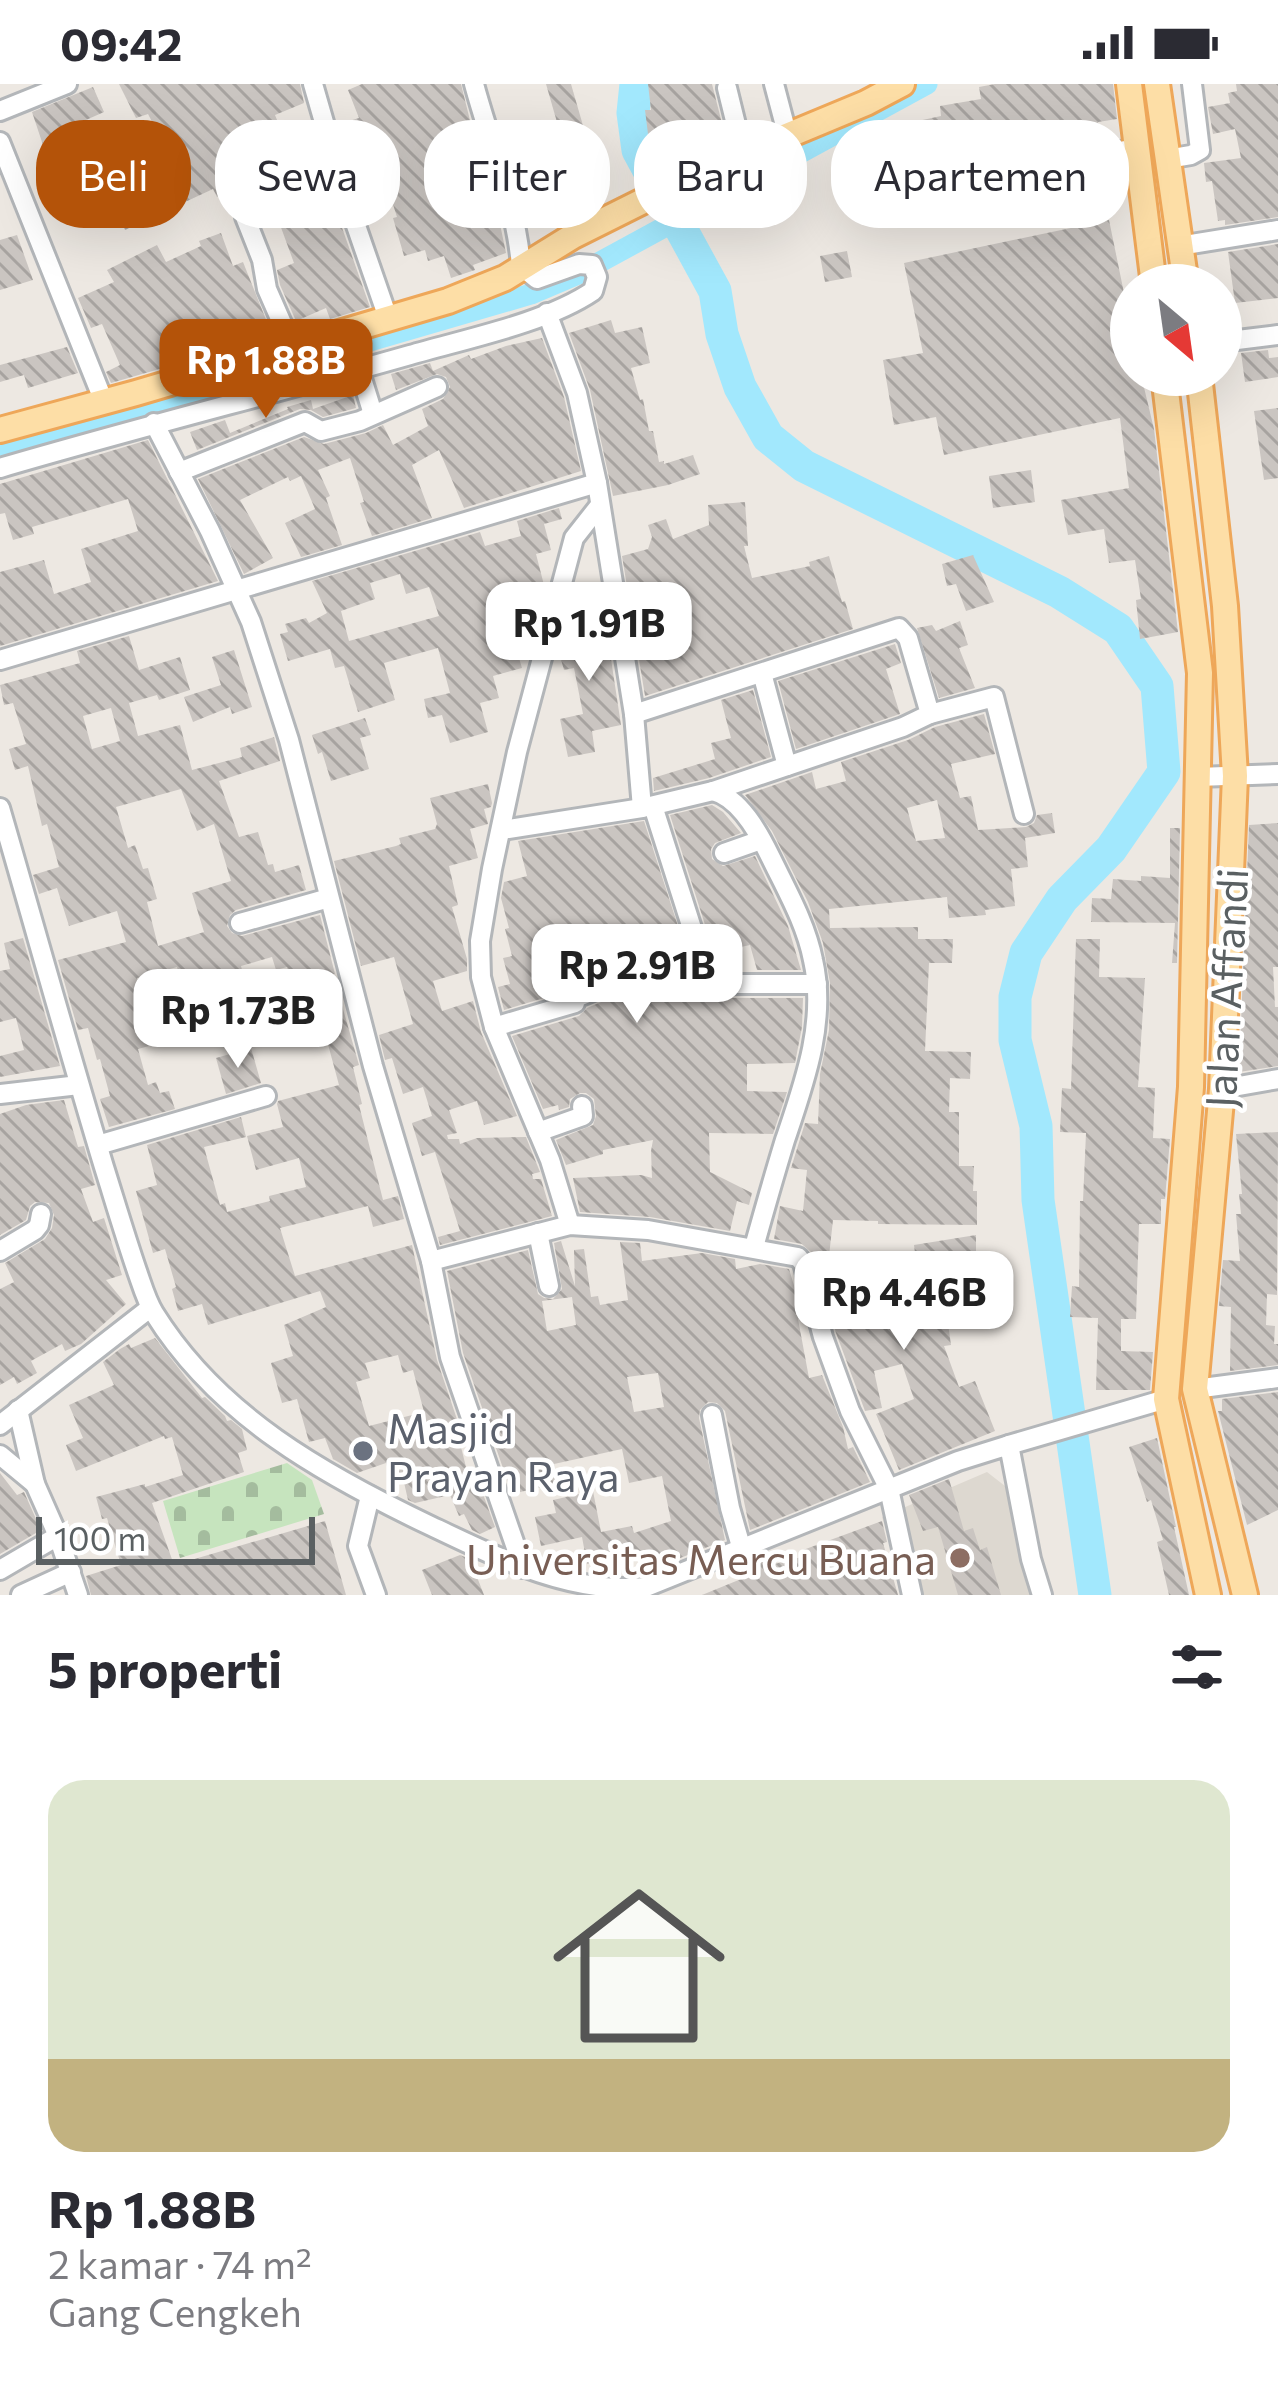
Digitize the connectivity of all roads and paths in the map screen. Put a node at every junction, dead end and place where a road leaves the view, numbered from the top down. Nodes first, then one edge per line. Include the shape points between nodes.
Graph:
1 (67, 84) edge
2 (313, 84) edge
3 (474, 84) edge
4 (774, 84) edge
5 (902, 84) edge
6 (1129, 84) edge
7 (1157, 84) edge
8 (1192, 84) edge
9 (44, 88) edge
10 (727, 88) dead end
11 (0, 111) edge
12 (324, 120) edge
13 (735, 120) edge
14 (784, 120) edge
15 (807, 127) edge
16 (0, 142) edge
17 (1139, 148) junction
18 (1129, 150) edge
19 (1167, 159) junction
20 (634, 205) edge
21 (249, 228) edge
22 (358, 228) edge
23 (1278, 230) edge
24 (1179, 246) junction
25 (1152, 264) edge
26 (1182, 264) edge
27 (521, 266) junction
28 (548, 314) junction
29 (388, 317) junction
30 (1278, 335) edge
31 (1242, 339) edge
32 (292, 346) junction
33 (359, 369) junction
34 (436, 387) dead end
35 (1167, 396) edge
36 (1201, 396) edge
37 (104, 402) junction
38 (373, 413) junction
39 (154, 423) junction
40 (0, 430) edge
41 (0, 468) edge
42 (179, 472) junction
43 (597, 483) junction
44 (600, 506) junction
45 (238, 591) junction
46 (0, 660) edge
47 (762, 674) junction
48 (634, 714) junction
49 (930, 714) junction
50 (788, 766) junction
51 (1278, 774) edge
52 (1235, 776) junction
53 (1198, 777) junction
54 (712, 791) junction
55 (648, 807) junction
56 (0, 808) edge
57 (1024, 814) dead end
58 (502, 830) junction
59 (761, 840) junction
60 (724, 853) dead end
61 (329, 898) junction
62 (240, 923) dead end
63 (615, 982) dead end
64 (817, 983) junction
65 (494, 1027) junction
66 (1278, 1078) edge
67 (79, 1084) junction
68 (1222, 1089) junction
69 (0, 1094) edge
70 (266, 1096) dead end
71 (582, 1106) dead end
72 (538, 1132) junction
73 (98, 1145) junction
74 (41, 1214) dead end
75 (570, 1225) junction
76 (538, 1233) junction
77 (754, 1247) junction
78 (0, 1251) edge
79 (430, 1261) junction
80 (549, 1286) dead end
81 (150, 1308) junction
82 (1278, 1378) edge
83 (1195, 1389) junction
84 (1166, 1399) junction
85 (712, 1415) dead end
86 (5, 1420) edge
87 (1019, 1442) junction
88 (0, 1455) edge
89 (35, 1484) junction
90 (889, 1489) junction
91 (370, 1496) junction
92 (58, 1536) junction
93 (742, 1550) junction
94 (523, 1568) junction
95 (0, 1570) edge
96 (71, 1572) junction
97 (647, 1591) edge
98 (21, 1595) edge
99 (78, 1595) edge
100 (376, 1595) edge
101 (912, 1595) edge
102 (1042, 1595) edge
103 (1208, 1595) edge
104 (1245, 1595) edge

1 - 9 street
2 - 12 street
3 - 27 street
4 - 14 street
5 - 15 main road
6 - 17 main road
7 - 19 main road
8 - 19 street via 1200,150
9 - 11 street
10 - 13 street
16 - 37 street
17 - 18 street
17 - 25 main road
19 - 24 main road
20 - 27 main road
21 - 32 street
22 - 29 street
23 - 24 street
24 - 26 main road
27 - 28 street via 537,279 580,264 594,269 593,291
27 - 29 main road via 448,301
28 - 33 street
28 - 43 street
29 - 32 main road
30 - 31 street
32 - 37 main road
33 - 38 street
33 - 39 street
34 - 38 street
35 - 53 main road, Jalan Affandi via 1200,673
36 - 52 main road, Jalan Affandi
37 - 40 main road
38 - 42 street via 321,431 305,422
39 - 41 street
39 - 42 street
42 - 45 street
43 - 44 street
43 - 45 street
44 - 48 street
44 - 58 street via 574,538
45 - 46 street
45 - 61 street via 289,740
47 - 48 street
47 - 49 street via 901,628
47 - 50 street
48 - 55 street
49 - 50 street
49 - 57 street via 994,697
50 - 54 street
51 - 52 street
52 - 53 street
52 - 68 main road, Jalan Affandi
53 - 84 main road, Jalan Affandi via 1191,1087
54 - 55 street
54 - 59 street via 733,800
55 - 58 street
55 - 64 street via 711,988
56 - 67 street
58 - 65 street via 480,941
59 - 60 street
59 - 64 street via 804,930
61 - 62 street
61 - 79 street
63 - 65 street
64 - 77 street via 801,1096
65 - 72 street
66 - 68 street
67 - 69 street
67 - 73 street
68 - 83 main road, Jalan Affandi
70 - 73 street
71 - 72 street via 584,1116
72 - 75 street
73 - 81 street
74 - 78 street via 35,1230
75 - 76 street
75 - 77 street
76 - 79 street
76 - 80 street
77 - 90 street via 803,1263 850,1411
79 - 94 street via 450,1357
81 - 86 street
81 - 91 street via 187,1359 254,1424
82 - 83 street
83 - 84 main road
83 - 104 main road, Jalan Affandi
84 - 87 street
84 - 103 main road, Jalan Affandi
85 - 93 street
86 - 89 street
87 - 90 street
87 - 102 street via 1030,1559
88 - 89 street
89 - 92 street
90 - 93 street
90 - 101 street
91 - 94 street
91 - 100 street via 358,1546
92 - 95 street
92 - 96 street
93 - 97 street
94 - 97 street via 601,1589
96 - 98 street
96 - 99 street

